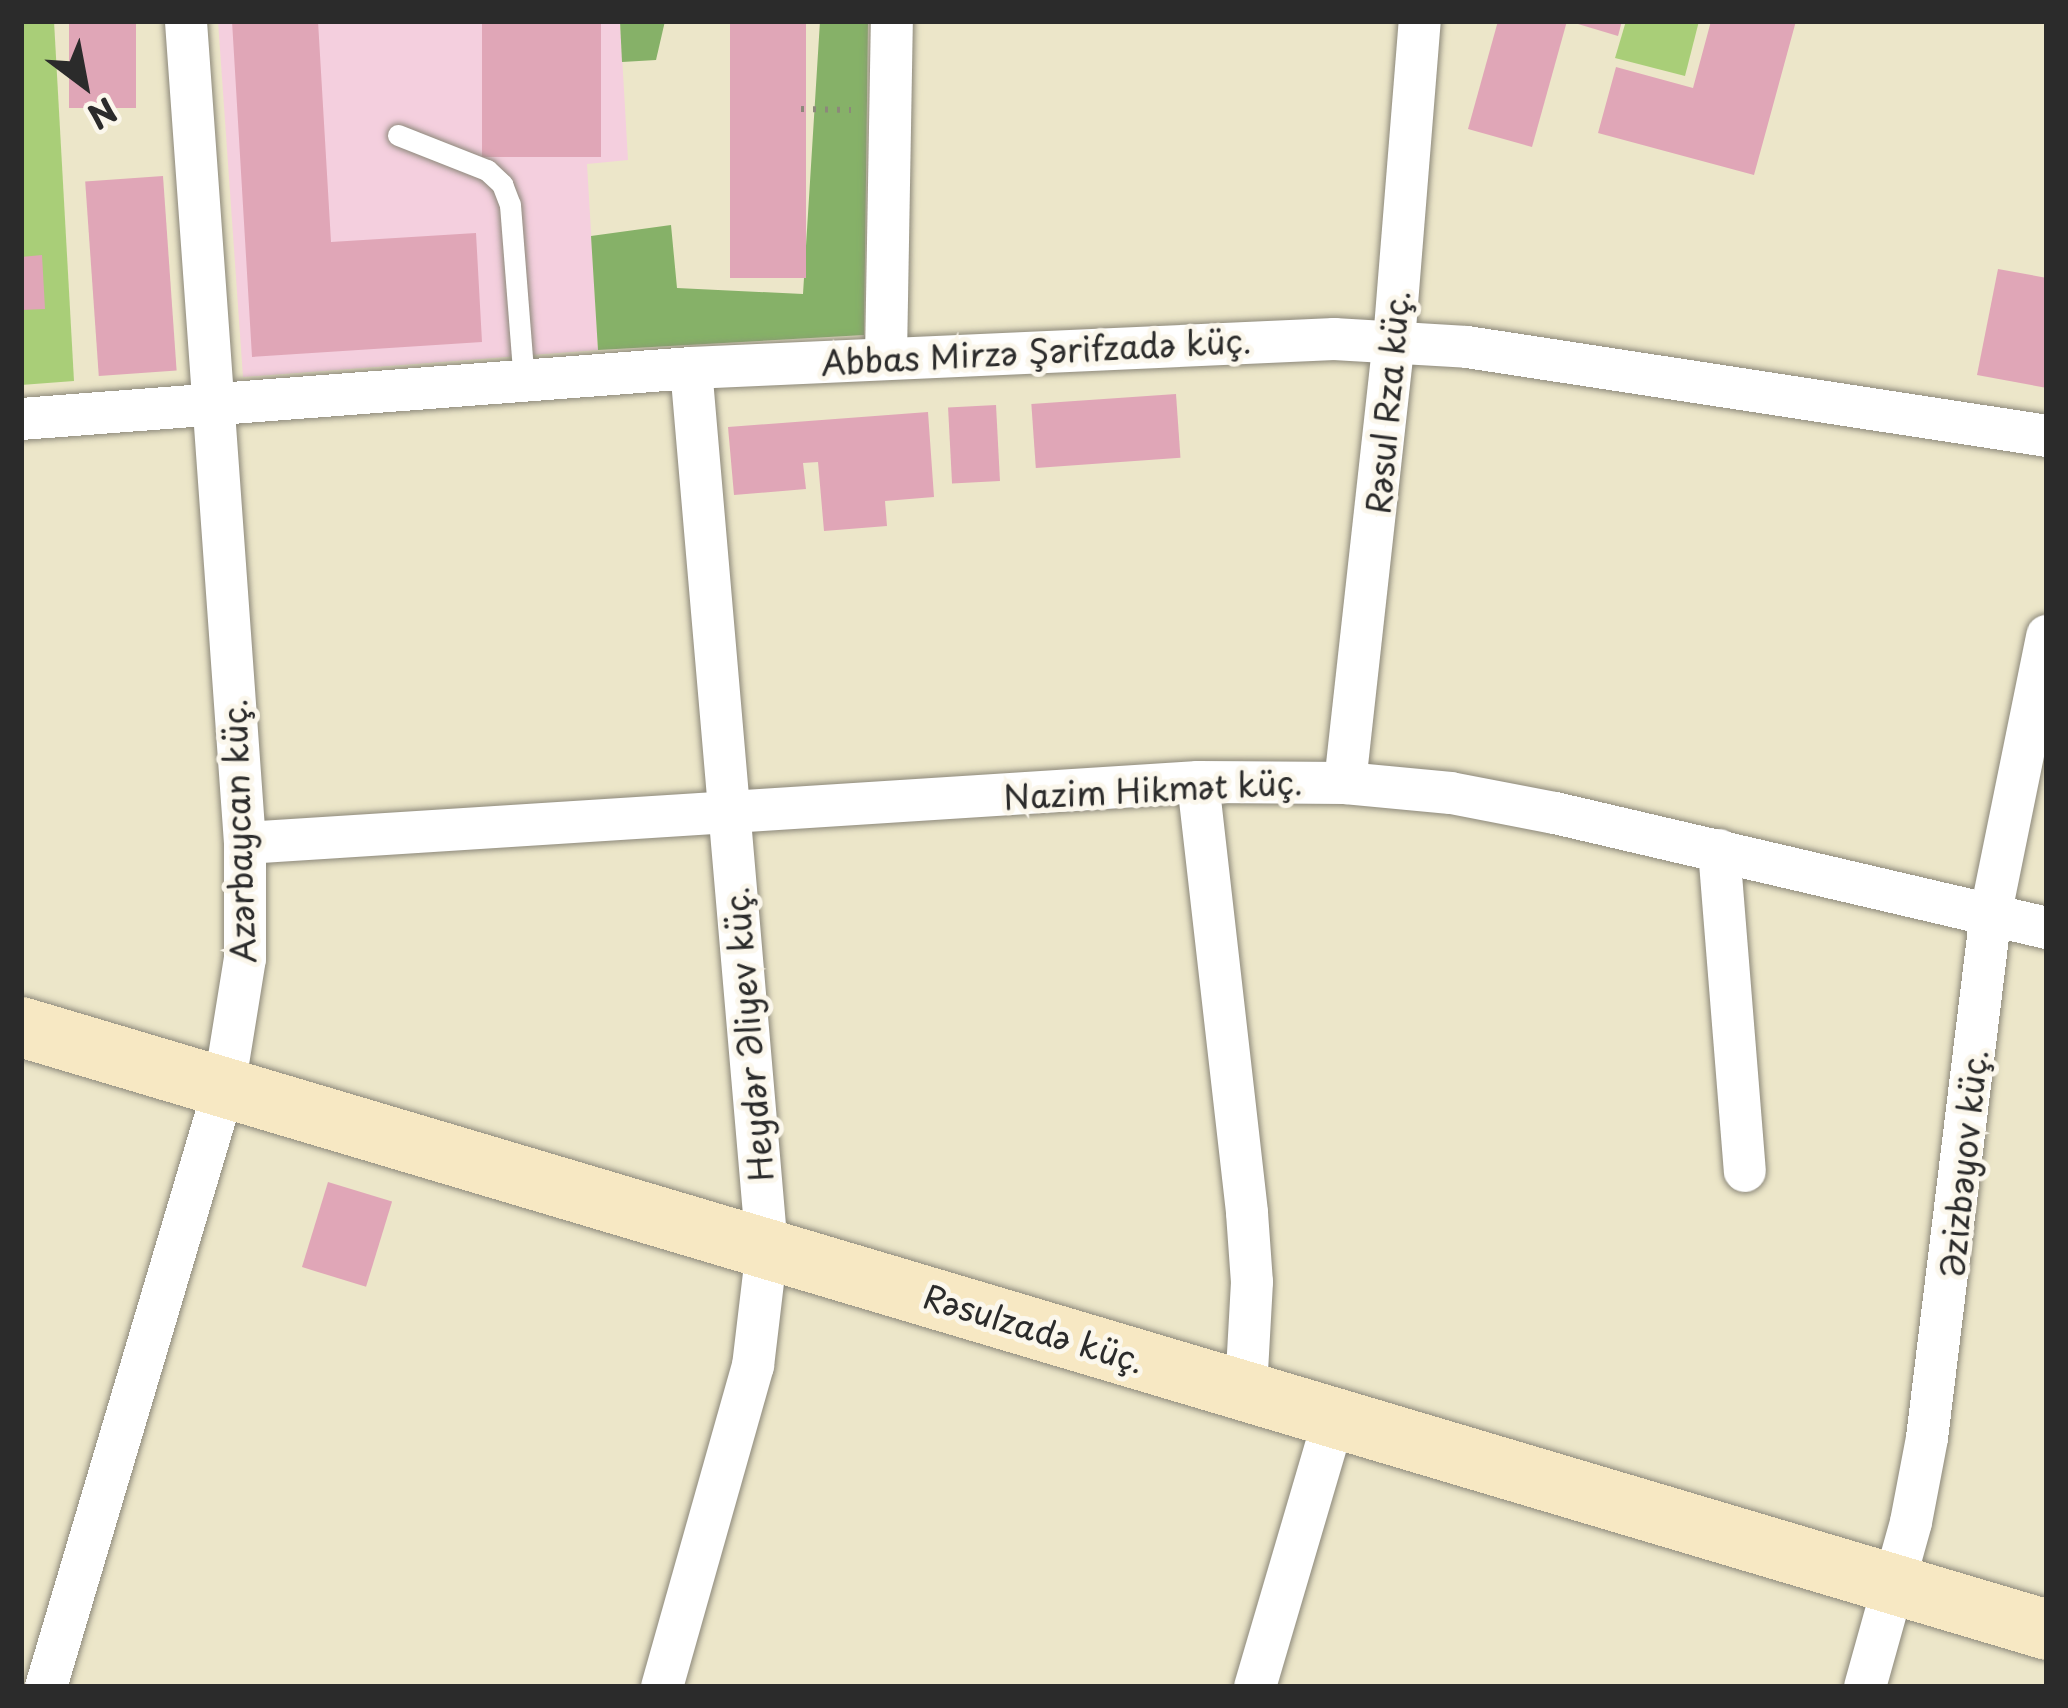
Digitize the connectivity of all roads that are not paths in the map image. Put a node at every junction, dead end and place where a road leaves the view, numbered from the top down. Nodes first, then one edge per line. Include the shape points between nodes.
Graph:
1 (186, 21) edge
2 (892, 21) edge
3 (1420, 21) edge
4 (398, 135) dead end
5 (1394, 341) junction
6 (886, 357) junction
7 (691, 368) junction
8 (524, 381) junction
9 (213, 403) junction
10 (21, 419) edge
11 (2047, 436) edge
12 (2047, 636) edge
13 (1198, 782) junction
14 (1345, 783) junction
15 (728, 815) junction
16 (245, 843) junction
17 (1719, 850) junction
18 (1991, 912) junction
19 (2047, 928) edge
20 (21, 1027) edge
21 (224, 1088) junction
22 (1745, 1171) dead end
23 (767, 1249) junction
24 (1246, 1391) junction
25 (1334, 1418) junction
26 (1894, 1584) junction
27 (2047, 1630) edge
28 (46, 1687) edge
29 (662, 1687) edge
30 (1255, 1687) edge
31 (1865, 1687) edge

1 - 9 street, Azərbaycan küç.
2 - 6 street
3 - 5 street, Rəsul Rza küç.
4 - 8 lane via 487,170 502,184
5 - 6 street, Abbas Mirzə Şərifzadə küç.
5 - 11 street, Abbas Mirzə Şərifzadə küç.
5 - 14 street, Rəsul Rza küç.
6 - 7 street, Abbas Mirzə Şərifzadə küç.
7 - 8 street, Abbas Mirzə Şərifzadə küç.
7 - 15 street, Heydər Əliyev küç.
8 - 9 street, Abbas Mirzə Şərifzadə küç.
9 - 10 street, Abbas Mirzə Şərifzadə küç.
9 - 16 street, Azərbaycan küç.
12 - 18 street, Əzizbəyov küç.
13 - 14 street, Nazim Hikmət küç.
13 - 15 street, Nazim Hikmət küç.
13 - 24 street via 1247,1214
14 - 17 street, Nazim Hikmət küç. via 1450,793
15 - 16 street, Nazim Hikmət küç.
15 - 23 street, Heydər Əliyev küç.
16 - 21 street, Azərbaycan küç. via 245,959
17 - 18 street, Nazim Hikmət küç.
17 - 22 street
18 - 19 street, Nazim Hikmət küç.
18 - 26 street, Əzizbəyov küç. via 1942,1348
20 - 21 street, Rəsulzadə küç.
21 - 23 street, Rəsulzadə küç.
21 - 28 street, Azərbaycan küç.
23 - 24 street, Rəsulzadə küç.
23 - 29 street, Heydər Əliyev küç. via 753,1366
24 - 25 street, Rəsulzadə küç.
25 - 26 street, Rəsulzadə küç.
25 - 30 street
26 - 27 street, Rəsulzadə küç.
26 - 31 street, Əzizbəyov küç.

